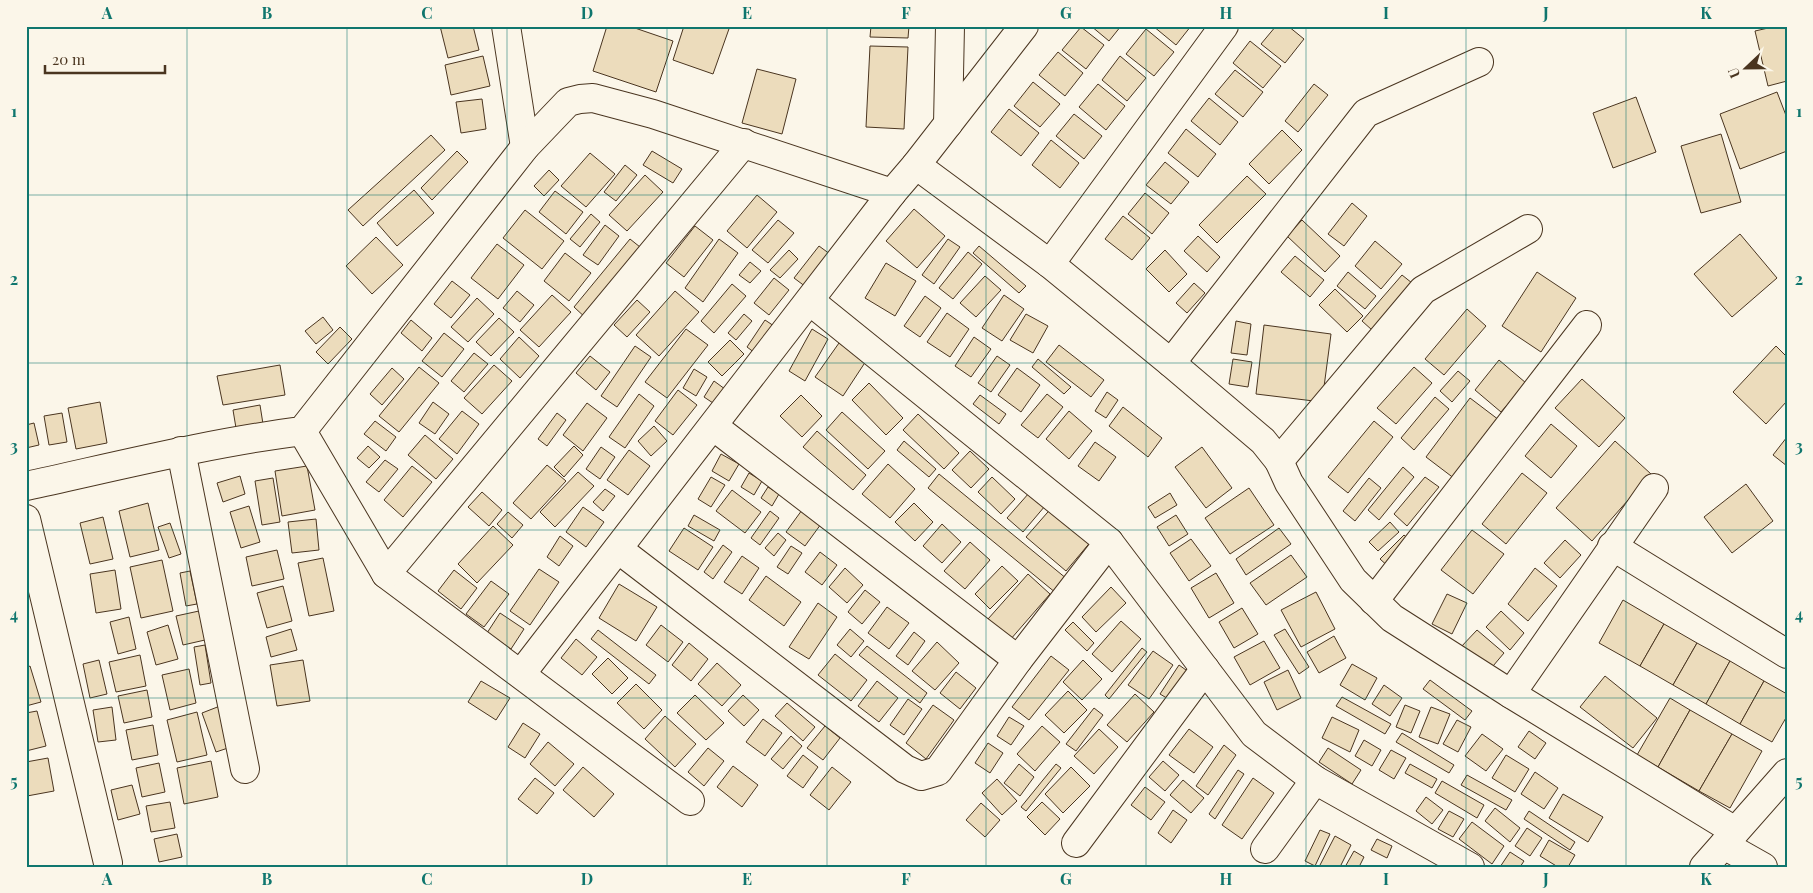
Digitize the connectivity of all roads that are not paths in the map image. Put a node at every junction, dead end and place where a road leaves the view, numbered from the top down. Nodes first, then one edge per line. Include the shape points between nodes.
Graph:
1 (506, 26) edge
2 (950, 26) edge
3 (1024, 26) edge
4 (1224, 26) edge
5 (1479, 62) dead end
6 (948, 124) junction
7 (744, 143) junction
8 (525, 147) junction
9 (916, 165) junction
10 (892, 193) junction
11 (1528, 229) dead end
12 (1050, 264) junction
13 (810, 301) junction
14 (1586, 325) dead end
15 (1171, 363) junction
16 (713, 426) junction
17 (302, 432) junction
18 (182, 451) junction
19 (1279, 461) junction
20 (26, 486) edge
21 (1654, 488) dead end
22 (26, 519) edge
23 (1109, 542) junction
24 (1612, 546) junction
25 (618, 549) junction
26 (386, 574) junction
27 (1374, 601) junction
28 (1787, 654) edge
29 (1018, 660) junction
30 (1205, 669) junction
31 (521, 674) junction
32 (1512, 694) junction
33 (245, 769) dead end
34 (1787, 773) edge
35 (1315, 780) junction
36 (690, 801) dead end
37 (1730, 838) junction
38 (1076, 842) dead end
39 (1265, 849) dead end
40 (108, 863) dead end
41 (1470, 867) edge
42 (1704, 867) edge
43 (1763, 867) edge

1 - 8 street
2 - 6 street
3 - 6 street
4 - 12 street
5 - 15 street via 1366,113
6 - 9 street
7 - 8 street via 593,98 568,102
7 - 10 street
7 - 26 street
8 - 17 street
9 - 10 street
9 - 12 street
10 - 13 street
11 - 19 street via 1423,290
12 - 15 street
13 - 16 street
13 - 23 street
14 - 27 street
15 - 19 street via 1263,441
16 - 25 street
16 - 29 street
17 - 18 street
17 - 26 street
18 - 20 street
18 - 33 street
19 - 27 street via 1289,483 1353,580
21 - 24 street
22 - 40 street
23 - 29 street
23 - 30 street
24 - 28 street
24 - 32 street
25 - 29 street via 904,769 921,776 938,771
25 - 31 street
26 - 31 street
27 - 32 street via 1392,618
30 - 35 street via 1254,734
30 - 38 street
31 - 36 street
32 - 37 street
34 - 37 street
35 - 39 street
35 - 41 street
37 - 42 street
37 - 43 street

